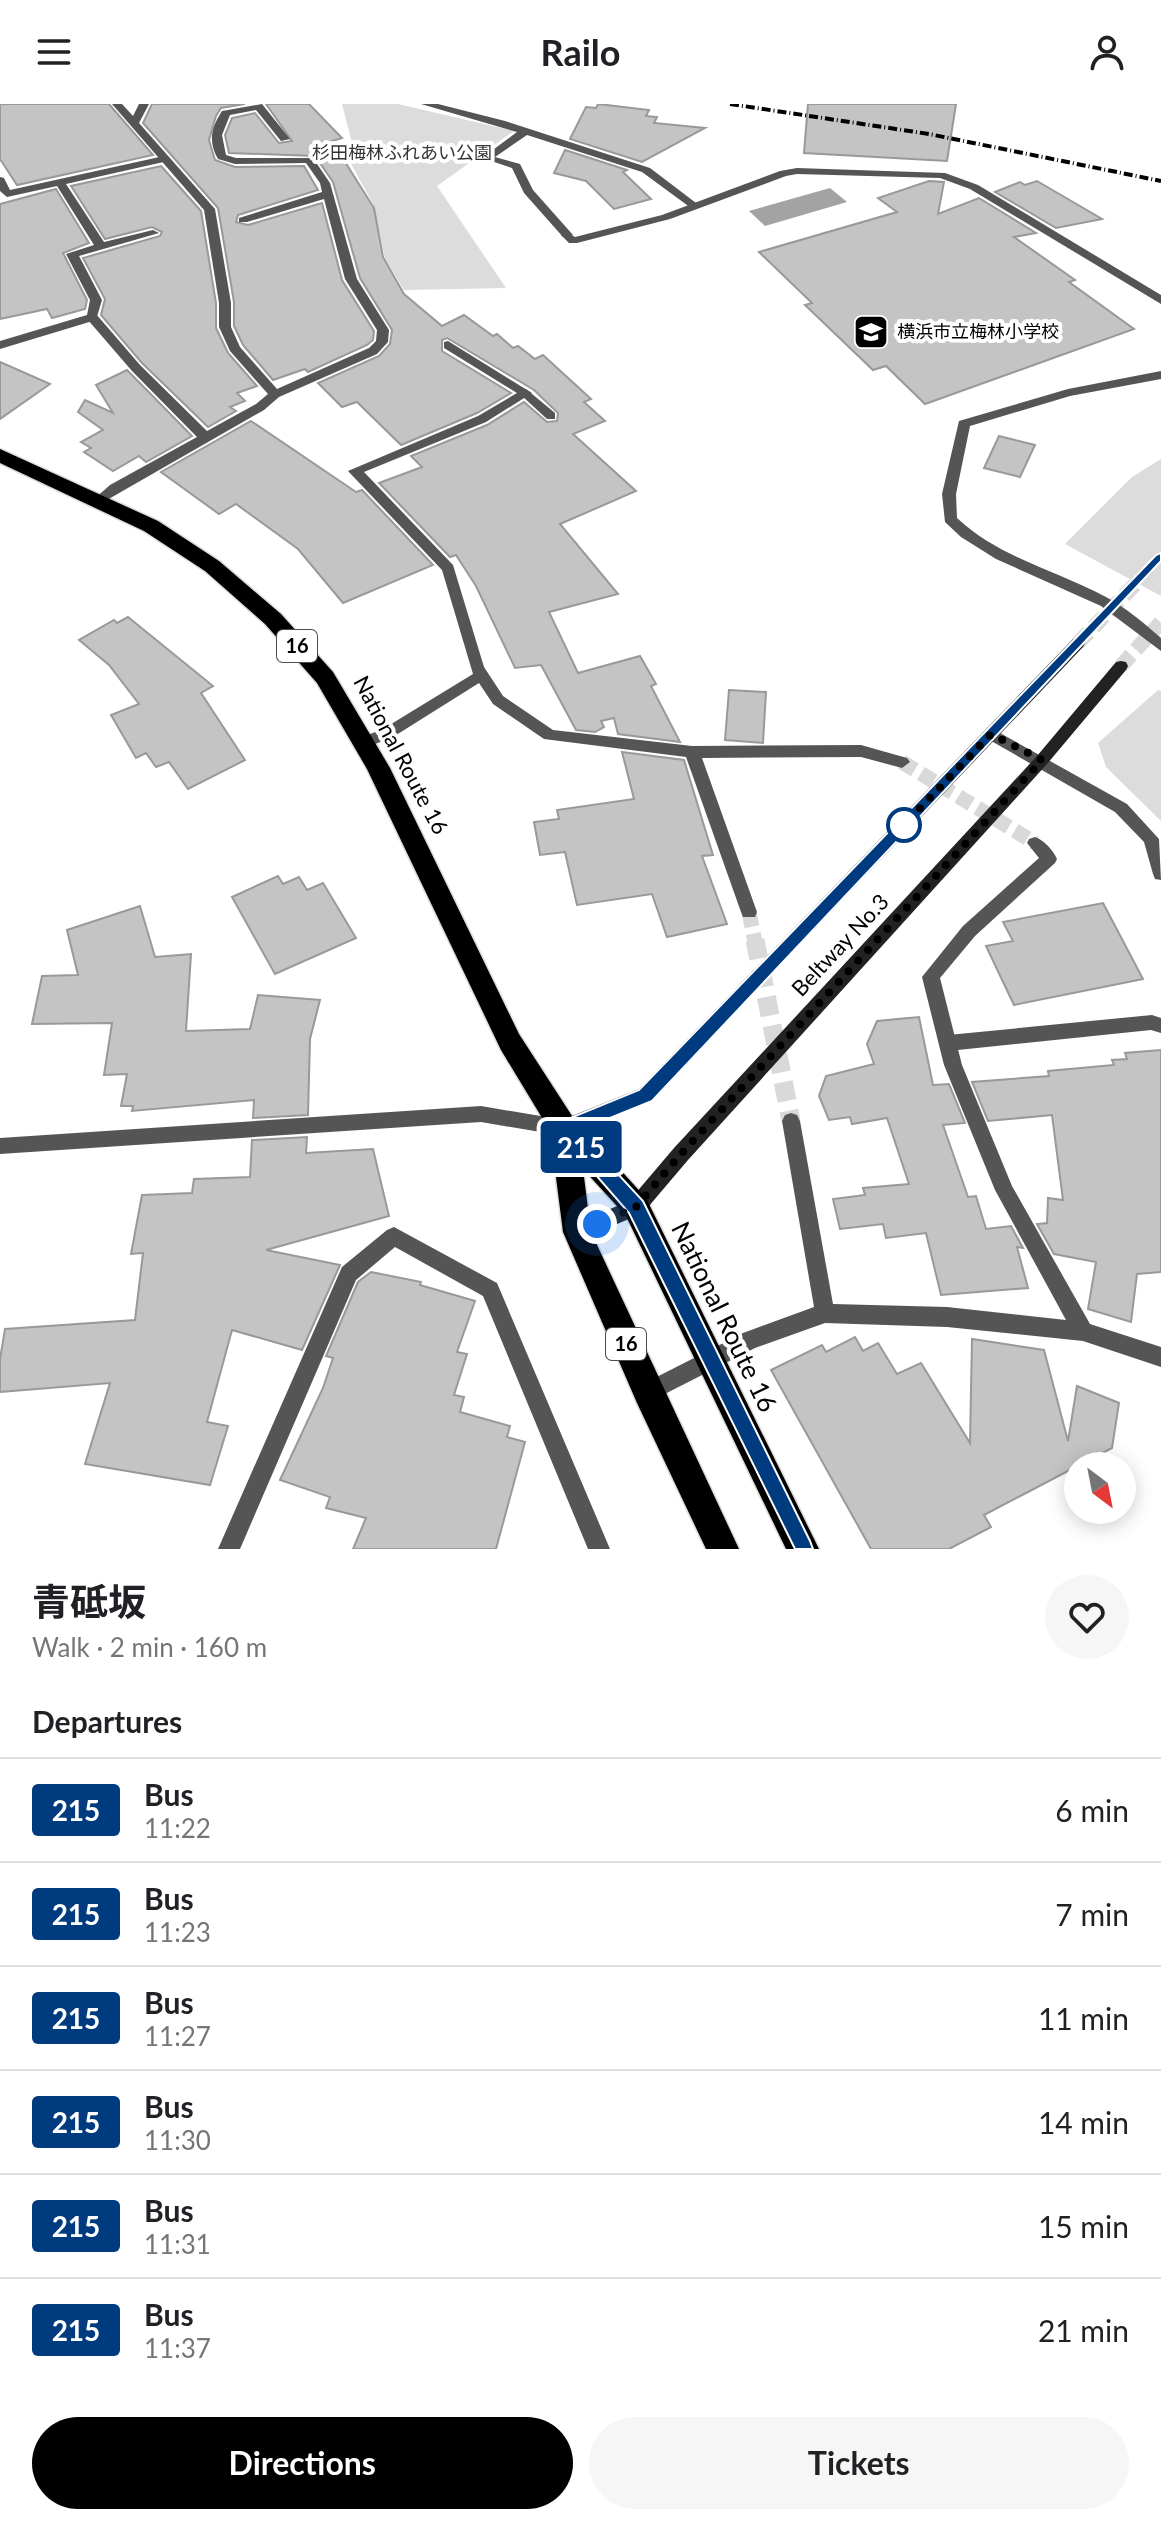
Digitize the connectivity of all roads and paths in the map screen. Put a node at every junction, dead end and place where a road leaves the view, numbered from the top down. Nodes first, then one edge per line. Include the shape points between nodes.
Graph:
1 (117, 104) edge
2 (144, 104) edge
3 (426, 104) edge
4 (134, 123) junction
5 (525, 131) junction
6 (285, 139) dead end
7 (164, 159) junction
8 (0, 180) edge
9 (60, 183) junction
10 (327, 194) junction
11 (695, 206) junction
12 (243, 220) dead end
13 (153, 233) dead end
14 (101, 247) junction
15 (1161, 300) edge
16 (92, 317) junction
17 (0, 345) edge
18 (448, 345) dead end
19 (1161, 375) edge
20 (526, 393) junction
21 (275, 394) junction
22 (551, 416) dead end
23 (206, 438) junction
24 (0, 455) edge
25 (100, 500) junction
26 (1078, 643) tunnel mouth
27 (1161, 646) edge
28 (1121, 666) tunnel mouth
29 (482, 675) junction
30 (991, 734) junction
31 (365, 742) junction
32 (692, 752) junction
33 (1042, 760) junction
34 (902, 762) tunnel mouth
35 (1035, 843) dead end
36 (1161, 874) edge
37 (749, 912) tunnel mouth
38 (1161, 1026) edge
39 (948, 1043) junction
40 (791, 1121) tunnel mouth
41 (564, 1128) junction
42 (0, 1146) edge
43 (636, 1207) junction
44 (577, 1232) junction
45 (825, 1313) junction
46 (1083, 1331) junction
47 (1161, 1357) edge
48 (709, 1360) junction
49 (648, 1392) junction
50 (229, 1549) edge
51 (599, 1549) edge
52 (723, 1549) edge
53 (803, 1549) edge

1 - 4 street
2 - 4 street
3 - 5 street
4 - 7 street
5 - 11 street via 646,170
5 - 11 street via 487,158 516,166 528,191 573,241
6 - 10 street via 258,106 226,113 215,145 222,157 235,161 309,160
7 - 9 street
7 - 21 street via 209,209 225,327 234,348
8 - 9 street via 7,194
9 - 14 street
10 - 12 street
10 - 21 street via 351,279 383,330 382,342 373,351
11 - 15 street via 797,171 941,175 974,187
13 - 14 street
14 - 16 street via 72,254 96,300
16 - 17 street
16 - 23 street
18 - 20 street
19 - 27 street via 1068,393 964,424 949,494 950,519 964,535 1099,599
20 - 22 street
20 - 29 street via 482,419 355,471 448,568
21 - 23 street
23 - 25 street
24 - 25 highway, National Route 16 / 16
25 - 31 highway, National Route 16 / 16 via 212,566 273,619 325,678
26 - 30 street, Beltway No.3
28 - 33 street, Beltway No.3
29 - 31 street
29 - 32 street via 498,700 549,735
30 - 33 street
30 - 41 street, Beltway No.3 via 645,1095
31 - 41 highway, National Route 16 / 16 via 510,1042
32 - 34 street via 861,751
32 - 37 street
33 - 36 street via 1121,808 1151,839
33 - 43 street, Beltway No.3
35 - 39 street via 1049,859 969,931 931,977
38 - 39 street via 1152,1022
39 - 46 street via 1004,1190
40 - 45 street
41 - 42 street via 481,1114
41 - 43 highway, National Route 16 / 16
41 - 44 highway, National Route 16 / 16
43 - 44 street, Beltway No.3
43 - 48 highway, National Route 16 / 16
44 - 49 highway, National Route 16 / 16
45 - 46 street via 947,1317
45 - 48 street
46 - 47 street
48 - 49 street
48 - 53 highway, National Route 16 / 16
49 - 52 highway, National Route 16 / 16
50 - 51 street via 349,1274 394,1236 490,1290

